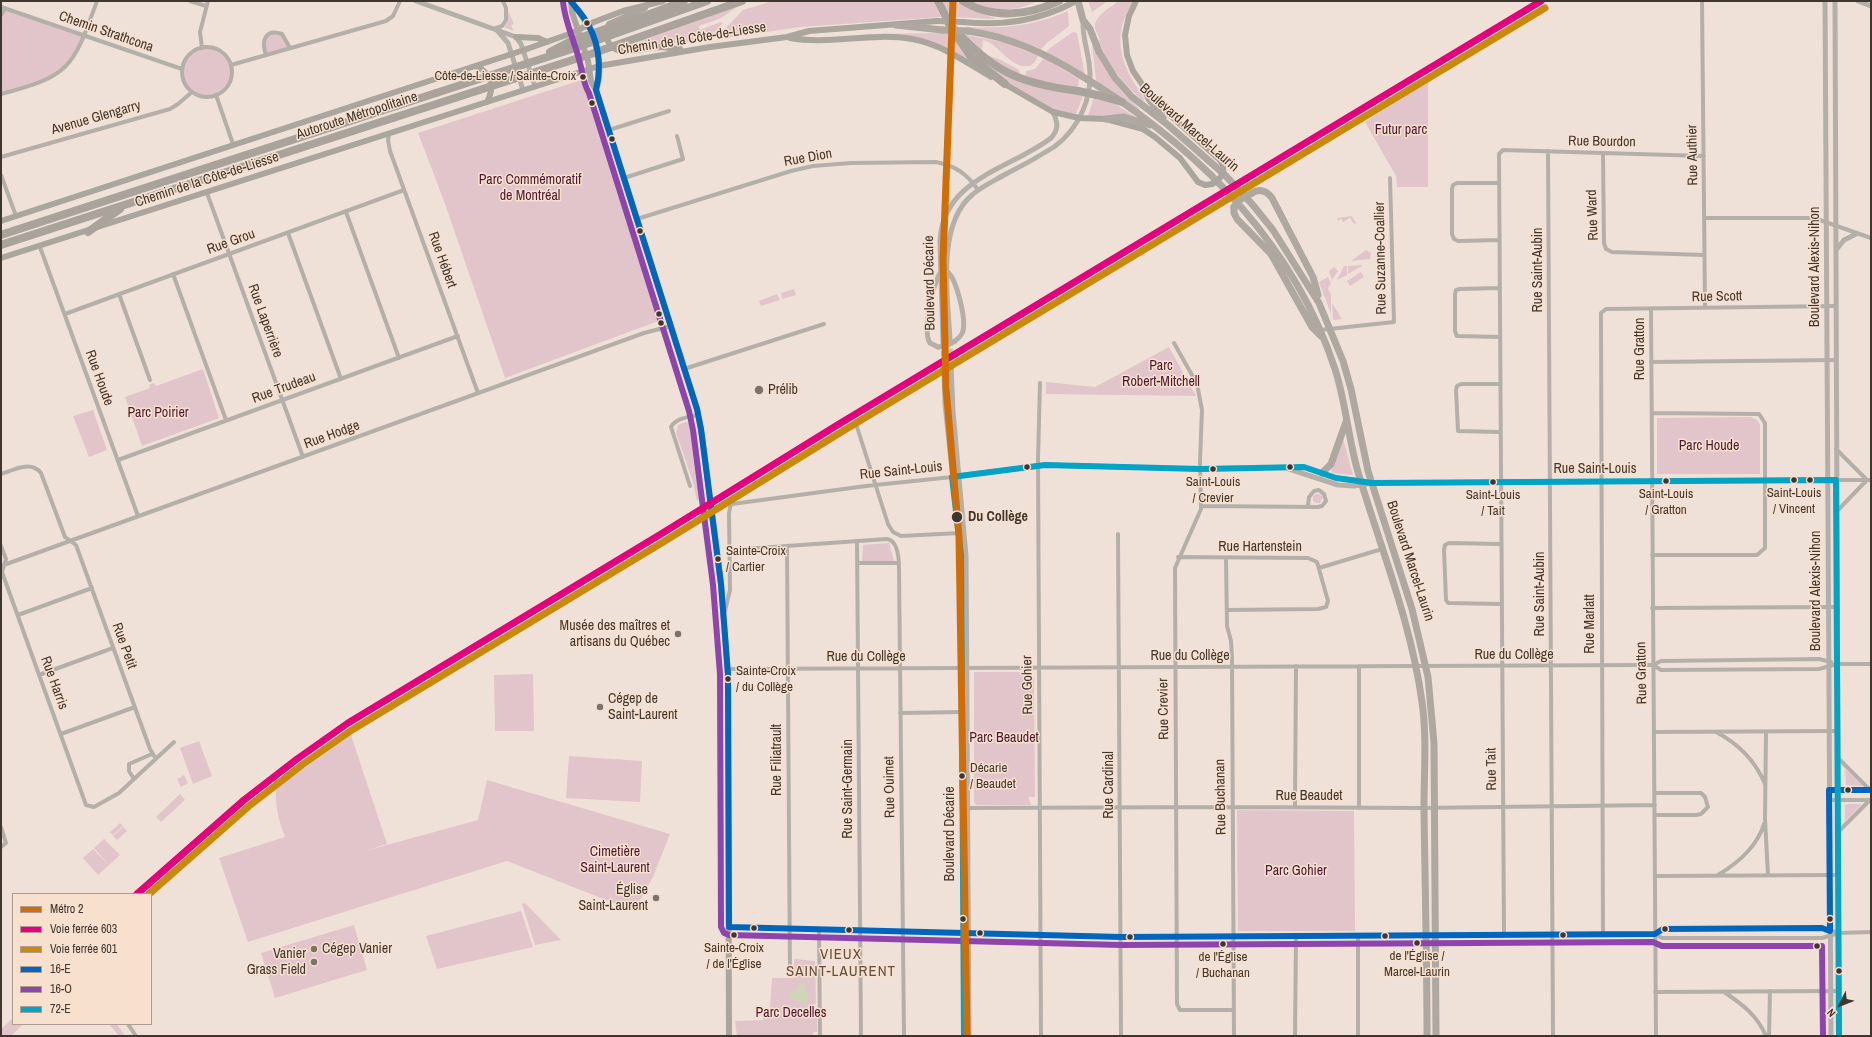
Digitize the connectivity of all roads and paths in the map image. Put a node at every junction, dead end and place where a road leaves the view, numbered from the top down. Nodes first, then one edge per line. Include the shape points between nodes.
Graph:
1 (96, 1) edge
2 (190, 1) edge
3 (208, 1) edge
4 (400, 1) edge
5 (416, 1) edge
6 (504, 1) edge
7 (663, 1) edge
8 (684, 1) edge
9 (707, 1) edge
10 (742, 1) edge
11 (938, 1) edge
12 (963, 1) edge
13 (1044, 1) edge
14 (1059, 1) edge
15 (1077, 1) edge
16 (1136, 1) edge
17 (1702, 1) edge
18 (1825, 1) edge
19 (1835, 1) edge
20 (1858, 1) edge
21 (571, 2) edge
22 (652, 4) junction
23 (206, 6) junction
24 (1871, 6) edge
25 (3, 8) edge
26 (1026, 11) junction
27 (1, 15) edge
28 (1084, 20) junction
29 (949, 24) junction
30 (588, 25) junction
31 (896, 25) junction
32 (496, 28) junction
33 (578, 30) junction
34 (84, 36) junction
35 (516, 37) junction
36 (787, 37) junction
37 (547, 42) junction
38 (202, 48) junction
39 (290, 48) junction
40 (524, 50) junction
41 (688, 50) junction
42 (512, 54) junction
43 (266, 55) junction
44 (231, 65) junction
45 (523, 65) junction
46 (476, 66) junction
47 (599, 66) junction
48 (589, 69) junction
49 (182, 70) junction
50 (1005, 84) junction
51 (535, 86) junction
52 (1144, 87) junction
53 (523, 90) junction
54 (596, 90) junction
55 (192, 92) junction
56 (1, 94) edge
57 (216, 96) junction
58 (487, 102) junction
59 (1122, 102) junction
60 (669, 111) dead end
61 (1054, 112) junction
62 (1079, 118) junction
63 (1106, 119) junction
64 (1168, 125) junction
65 (1154, 126) junction
66 (609, 130) junction
67 (390, 135) junction
68 (677, 136) dead end
69 (233, 144) junction
70 (1548, 151) junction
71 (1500, 152) joint
72 (1603, 153) junction
73 (1704, 156) junction
74 (1, 157) edge
75 (1, 175) edge
76 (624, 178) junction
77 (1390, 178) dead end
78 (973, 183) junction
79 (1499, 183) junction
80 (404, 190) junction
81 (978, 190) junction
82 (207, 193) junction
83 (133, 202) junction
84 (346, 212) junction
85 (16, 216) junction
86 (1705, 218) junction
87 (637, 219) junction
88 (1, 221) edge
89 (1826, 222) junction
90 (33, 224) junction
91 (1835, 226) junction
92 (1, 229) edge
93 (88, 232) junction
94 (288, 233) junction
95 (1856, 234) junction
96 (1, 235) edge
97 (1871, 238) edge
98 (1499, 240) junction
99 (1, 245) edge
100 (40, 247) junction
101 (1836, 250) junction
102 (230, 254) junction
103 (1704, 255) junction
104 (1, 258) edge
105 (940, 272) junction
106 (948, 272) junction
107 (173, 274) junction
108 (1500, 288) junction
109 (119, 294) junction
110 (1319, 303) junction
111 (1835, 306) junction
112 (1827, 307) junction
113 (1705, 308) junction
114 (1651, 309) junction
115 (64, 314) junction
116 (1601, 314) joint
117 (824, 324) dead end
118 (671, 326) junction
119 (1330, 328) junction
120 (1320, 330) junction
121 (458, 336) junction
122 (1500, 336) junction
123 (1323, 338) junction
124 (950, 340) tunnel mouth
125 (1174, 343) dead end
126 (940, 346) junction
127 (399, 358) junction
128 (1828, 360) junction
129 (1836, 360) junction
130 (1651, 362) junction
131 (951, 364) tunnel mouth
132 (944, 368) tunnel mouth
133 (684, 369) junction
134 (341, 379) junction
135 (150, 380) dead end
136 (1040, 383) dead end
137 (1500, 384) junction
138 (478, 393) junction
139 (282, 400) junction
140 (1652, 413) junction
141 (698, 415) junction
142 (226, 420) junction
143 (1347, 420) junction
144 (857, 427) dead end
145 (1500, 432) junction
146 (1836, 449) junction
147 (303, 457) junction
148 (118, 460) junction
149 (1038, 466) junction
150 (1289, 469) junction
151 (1201, 470) junction
152 (1322, 472) junction
153 (1, 474) edge
154 (960, 476) junction
155 (952, 477) junction
156 (1766, 480) junction
157 (1828, 480) junction
158 (1836, 480) junction
159 (1869, 480) edge
160 (1601, 481) junction
161 (1653, 481) junction
162 (1501, 482) junction
163 (1550, 482) junction
164 (1361, 483) junction
165 (1372, 483) junction
166 (690, 486) dead end
167 (876, 486) junction
168 (1201, 506) junction
169 (1308, 506) junction
170 (1836, 511) junction
171 (138, 516) junction
172 (961, 533) junction
173 (1118, 534) dead end
174 (71, 541) junction
175 (857, 541) junction
176 (1501, 544) junction
177 (1, 546) edge
178 (787, 546) junction
179 (1382, 549) junction
180 (730, 550) junction
181 (1652, 555) junction
182 (1178, 557) junction
183 (1226, 558) junction
184 (857, 563) junction
185 (899, 563) junction
186 (2, 566) edge
187 (1319, 568) junction
188 (92, 588) junction
189 (1501, 604) junction
190 (1828, 607) junction
191 (1837, 607) junction
192 (1652, 608) junction
193 (1227, 610) junction
194 (18, 615) junction
195 (723, 615) junction
196 (113, 648) junction
197 (1829, 664) junction
198 (1837, 664) junction
199 (1871, 664) edge
200 (1653, 665) junction
201 (1174, 666) junction
202 (1231, 666) junction
203 (1296, 666) junction
204 (1359, 666) junction
205 (1416, 666) junction
206 (1426, 666) junction
207 (1502, 666) junction
208 (1551, 666) junction
209 (1602, 666) junction
210 (1119, 667) junction
211 (788, 668) junction
212 (858, 668) junction
213 (900, 668) junction
214 (961, 668) junction
215 (968, 668) junction
216 (1039, 668) junction
217 (727, 669) junction
218 (39, 675) junction
219 (135, 707) junction
220 (961, 712) junction
221 (900, 713) junction
222 (1829, 731) junction
223 (1838, 731) junction
224 (1654, 732) junction
225 (1715, 732) junction
226 (1766, 732) junction
227 (61, 734) junction
228 (174, 742) dead end
229 (152, 754) junction
230 (1838, 758) junction
231 (156, 759) junction
232 (134, 779) junction
233 (1766, 786) junction
234 (1830, 790) junction
235 (1838, 790) junction
236 (1871, 790) edge
237 (1655, 793) junction
238 (1830, 800) junction
239 (1838, 800) junction
240 (1871, 800) edge
241 (1655, 805) junction
242 (1552, 806) junction
243 (1602, 806) junction
244 (1232, 807) junction
245 (1434, 807) junction
246 (1503, 807) junction
247 (962, 808) junction
248 (968, 808) junction
249 (1040, 808) junction
250 (1120, 808) junction
251 (1175, 808) junction
252 (1295, 808) junction
253 (1359, 808) junction
254 (1424, 808) junction
255 (1655, 815) junction
256 (1766, 819) junction
257 (1, 827) edge
258 (1838, 832) junction
259 (1, 847) edge
260 (1718, 875) junction
261 (1768, 875) junction
262 (1830, 875) junction
263 (1838, 875) junction
264 (1654, 876) junction
265 (729, 927) junction
266 (789, 928) junction
267 (819, 929) junction
268 (860, 929) junction
269 (902, 931) junction
270 (1871, 932) edge
271 (966, 933) junction
272 (1830, 933) junction
273 (1839, 933) junction
274 (1040, 934) junction
275 (1504, 934) junction
276 (1603, 934) junction
277 (1654, 934) junction
278 (1427, 935) junction
279 (1435, 935) junction
280 (1553, 935) junction
281 (1120, 936) junction
282 (1177, 936) junction
283 (1296, 936) junction
284 (1358, 936) junction
285 (1233, 937) junction
286 (790, 974) dead end
287 (1831, 990) junction
288 (1770, 991) junction
289 (1839, 991) junction
290 (1655, 992) junction
291 (1724, 992) junction
292 (1234, 1010) junction
293 (129, 1025) edge
294 (136, 1036) edge
295 (729, 1036) edge
296 (820, 1036) edge
297 (861, 1036) edge
298 (904, 1036) edge
299 (964, 1036) edge
300 (969, 1036) edge
301 (1041, 1036) edge
302 (1121, 1036) edge
303 (1234, 1036) edge
304 (1295, 1036) edge
305 (1358, 1036) edge
306 (1427, 1036) edge
307 (1436, 1036) edge
308 (1553, 1036) edge
309 (1656, 1036) edge
310 (1767, 1036) edge
311 (1831, 1036) edge
312 (1839, 1036) edge

1 - 34 street
2 - 23 street
3 - 23 street
4 - 39 street via 393,16 386,21
5 - 32 street
6 - 32 street via 507,18
7 - 22 main road, Chemin de la Côte-de-Liesse
8 - 45 highway, bridge via 570,42
9 - 45 highway, Autoroute Métropolitaine, bridge
10 - 83 highway, Autoroute Métropolitaine, bridge via 591,54
11 - 29 highway
12 - 26 highway via 994,13
13 - 26 highway
14 - 26 highway
15 - 28 main road, Boulevard Marcel-Laurin
15 - 31 main road, Chemin de la Côte-de-Liesse, bridge via 1050,14 1026,21 995,24 937,22
16 - 52 main road via 1128,20 1125,45 1131,66
17 - 73 street, Rue Authier
18 - 89 street, Boulevard Alexis-Nihon
19 - 91 street, Boulevard Alexis-Nihon
20 - 24 street
21 - 30 main road
21 - 33 main road
22 - 30 main road, Chemin de la Côte-de-Liesse via 623,11
22 - 41 main road via 609,24 606,33 610,45 615,50 622,51 659,47
23 - 38 street via 200,32
25 - 27 street
25 - 34 street, Chemin Strathcona
28 - 62 street, Boulevard Décarie via 1082,30 1090,79 1087,100
28 - 64 main road, Boulevard Marcel-Laurin via 1102,60 1115,78 1132,97
29 - 50 highway via 968,53
29 - 59 highway, bridge via 980,54 1009,74 1040,85 1096,94
30 - 33 main road, Chemin de la Côte-de-Liesse
30 - 47 main road via 597,50
31 - 36 main road, Chemin de la Côte-de-Liesse via 809,31
31 - 59 main road, Boulevard Marcel-Laurin, bridge via 996,36 1054,59
32 - 35 street
32 - 42 street via 506,40
33 - 37 main road, Chemin de la Côte-de-Liesse
33 - 48 main road
34 - 49 street, Chemin Strathcona
34 - 56 street via 71,62 55,76
35 - 37 main road via 538,38
35 - 40 street
36 - 41 main road, Chemin de la Côte-de-Liesse
36 - 50 main road via 810,41 881,37 914,39 942,48
37 - 40 main road, Chemin de la Côte-de-Liesse
38 - 44 street via 209,47 223,53
38 - 49 street via 187,57
39 - 43 street
39 - 43 street via 282,34 272,33 266,36 263,43
40 - 42 main road, Chemin de la Côte-de-Liesse
40 - 51 street
41 - 47 main road, Chemin de la Côte-de-Liesse
42 - 46 main road, Chemin de la Côte-de-Liesse
42 - 53 street
43 - 44 street
44 - 57 street via 230,81
45 - 90 highway, Autoroute Métropolitaine, bridge
46 - 58 main road via 484,70 491,85 492,91
46 - 69 main road, Chemin de la Côte-de-Liesse
47 - 48 main road, Chemin de la Côte-de-Liesse
47 - 54 main road
48 - 51 main road, Chemin de la Côte-de-Liesse
48 - 54 main road
49 - 55 street via 183,81
50 - 61 main road
51 - 53 main road, Chemin de la Côte-de-Liesse
52 - 63 main road, bridge via 1178,123 1220,160 1224,166 1223,174 1218,180 1204,185 1198,182 1180,158 1148,132
52 - 64 main road via 1149,99
53 - 58 main road, Chemin de la Côte-de-Liesse
54 - 66 main road
55 - 57 street via 203,97
55 - 74 street, Avenue Glengarry via 170,109
57 - 69 street
58 - 67 main road, Chemin de la Côte-de-Liesse
59 - 65 main road, Boulevard Marcel-Laurin
60 - 66 street
61 - 62 main road
61 - 78 street, Boulevard Décarie via 1058,126 1051,138
62 - 63 main road
62 - 81 street, Boulevard Décarie via 1068,134 1054,147
63 - 65 main road via 1128,118
64 - 110 main road, Boulevard Marcel-Laurin via 1224,174 1252,204 1284,245
65 - 120 main road, Boulevard Marcel-Laurin via 1218,182 1256,223 1296,282
66 - 76 main road
67 - 80 street, Rue Hébert via 390,148
67 - 82 main road, Chemin de la Côte-de-Liesse
68 - 76 street via 683,159
69 - 85 main road, Chemin de la Côte-de-Liesse
70 - 71 street, Rue Bourdon
70 - 72 street, Rue Bourdon
70 - 163 street, Rue Saint-Aubin
71 - 79 street, Rue Tait
72 - 73 street, Rue Bourdon
72 - 103 street, Rue Ward via 1606,249 1612,252
73 - 86 street, Rue Authier
75 - 85 street
76 - 87 main road
77 - 119 street, Rue Suzanne-Coallier via 1394,322
78 - 81 street, Rue Dion
78 - 87 street, Rue Dion via 958,169 936,162 822,165 791,171
78 - 105 street, Boulevard Décarie via 956,198 945,218 940,236
79 - 98 street, Rue Tait
79 - 98 street via 1453,185 1452,234 1454,239 1458,240
80 - 84 street, Rue Grou
80 - 121 street, Rue Hébert
81 - 106 street, Boulevard Décarie via 960,208 952,223
82 - 93 main road, Chemin de la Côte-de-Liesse
82 - 102 street, Rue Laperrière
83 - 93 highway
83 - 99 highway, Autoroute Métropolitaine
84 - 94 street, Rue Grou
84 - 127 street
85 - 88 main road, Chemin de la Côte-de-Liesse
86 - 89 street via 1807,218
86 - 103 street, Rue Authier
87 - 118 main road
89 - 91 street
89 - 112 street, Boulevard Alexis-Nihon
90 - 92 highway
90 - 96 highway, Autoroute Métropolitaine
91 - 95 street
91 - 101 street, Boulevard Alexis-Nihon
93 - 100 main road, Chemin de la Côte-de-Liesse
94 - 102 street, Rue Grou
94 - 134 street
95 - 97 street
95 - 101 street via 1844,240
98 - 108 street, Rue Tait
100 - 104 main road, Chemin de la Côte-de-Liesse
100 - 115 street, Rue Houde
101 - 111 street, Boulevard Alexis-Nihon
102 - 107 street, Rue Grou
102 - 139 street, Rue Laperrière
103 - 113 street, Rue Authier
105 - 126 street, Boulevard Décarie
105 - 126 street via 935,282 927,333 930,343
106 - 124 street, Boulevard Décarie
106 - 126 street, bridge via 952,276 964,325 958,338 950,344
107 - 109 street, Rue Grou
107 - 142 street
108 - 122 street, Rue Tait
108 - 122 street via 1458,289 1455,292 1457,336
109 - 115 street, Rue Grou
109 - 135 street
110 - 119 main road, Boulevard Marcel-Laurin
110 - 123 main road, bridge via 1313,277 1272,198 1262,190 1240,200 1234,207 1237,219 1271,254 1312,327
111 - 112 street, Rue Scott
111 - 129 street, Boulevard Alexis-Nihon
112 - 113 street, Rue Scott
112 - 128 street, Boulevard Alexis-Nihon
113 - 114 street, Rue Scott
114 - 116 street, Rue Scott via 1606,309
114 - 130 street, Rue Gratton
115 - 148 street, Rue Houde
116 - 160 street, Rue Marlatt
117 - 133 street
118 - 133 main road
118 - 138 street, Rue Hodge via 644,333
119 - 120 street
119 - 165 main road, Boulevard Marcel-Laurin via 1350,382
120 - 123 main road, Boulevard Marcel-Laurin
121 - 127 street, Rue Trudeau
121 - 138 street, Rue Hébert
122 - 137 street, Rue Tait
123 - 143 main road, Boulevard Marcel-Laurin via 1340,383
125 - 151 street, Rue Crevier via 1195,379 1201,397
127 - 134 street, Rue Trudeau
128 - 129 street
128 - 130 street
128 - 157 street, Boulevard Alexis-Nihon
129 - 146 street, Boulevard Alexis-Nihon
130 - 140 street, Rue Gratton
131 - 154 street, Boulevard Décarie
132 - 155 street, Boulevard Décarie
133 - 141 main road
134 - 139 street, Rue Trudeau
136 - 149 street, Rue Gohier
137 - 145 street, Rue Tait
137 - 145 street via 1461,384 1456,390 1458,431
138 - 147 street, Rue Hodge
139 - 142 street, Rue Trudeau
139 - 147 street, Rue Laperrière
140 - 156 street via 1759,414 1765,423
140 - 161 street, Rue Gratton
141 - 166 street via 675,422 671,427
141 - 195 main road
142 - 148 street, Rue Trudeau
143 - 152 main road via 1331,464
143 - 164 main road, Boulevard Marcel-Laurin via 1352,453
144 - 167 street
145 - 162 street, Rue Tait
146 - 158 street, Boulevard Alexis-Nihon
146 - 159 street
147 - 171 street, Rue Hodge
148 - 171 street, Rue Houde
149 - 151 street, Rue Saint-Louis
149 - 154 street, Rue Saint-Louis
149 - 216 street, Rue Gohier
150 - 151 street, Rue Saint-Louis
150 - 152 street, Rue Saint-Louis via 1304,467
150 - 164 street, Rue Saint-Louis via 1334,484 1349,486
151 - 168 street, Rue Crevier
152 - 164 street, Rue Saint-Louis
153 - 174 street, Rue Petit via 28,466 39,469 65,537
154 - 155 street, Rue Saint-Louis
154 - 172 street, Boulevard Décarie
155 - 167 street, Rue Saint-Louis
155 - 172 street, Boulevard Décarie
156 - 157 street, Rue Saint-Louis
156 - 161 street, Rue Saint-Louis
156 - 181 street via 1764,548 1757,555
157 - 158 street, Rue Saint-Louis
157 - 190 street, Boulevard Alexis-Nihon
158 - 159 street, Rue Saint-Louis
158 - 170 street, Boulevard Alexis-Nihon
159 - 170 street
160 - 161 street, Rue Saint-Louis
160 - 163 street, Rue Saint-Louis
160 - 209 street, Rue Marlatt
161 - 181 street, Rue Gratton
162 - 163 street, Rue Saint-Louis
162 - 165 street, Rue Saint-Louis
162 - 176 street, Rue Tait
163 - 208 street, Rue Saint-Aubin
164 - 165 street, Rue Saint-Louis
164 - 179 main road, Boulevard Marcel-Laurin
165 - 206 main road, Boulevard Marcel-Laurin via 1410,600
167 - 172 street via 889,526 895,534 903,537
167 - 180 street, Rue Saint-Louis via 731,505
168 - 169 street
168 - 182 street, Rue Crevier
169 - 169 street via 1322,506 1326,501 1325,495 1321,491 1314,491 1309,497
170 - 191 street, Boulevard Alexis-Nihon
171 - 174 street, Rue Hodge
172 - 214 street, Boulevard Décarie
172 - 215 street, Boulevard Décarie
173 - 210 street, Rue Cardinal
174 - 186 street, Rue Hodge
174 - 188 street, Rue Petit via 76,545
175 - 178 street
175 - 184 street, Rue Saint-Germain
175 - 185 street, Rue Ouimet via 891,540 895,545
176 - 189 street, Rue Tait
176 - 189 street via 1449,543 1445,545 1444,550 1448,603
177 - 186 street, Rue Harris via 6,559
178 - 180 street
178 - 211 street, Rue Filiatrault
179 - 187 street
179 - 205 main road, Boulevard Marcel-Laurin via 1404,616
180 - 195 street via 730,591
181 - 192 street, Rue Gratton
182 - 183 street, Rue Hartenstein
182 - 201 street, Rue Crevier via 1175,568
183 - 187 street, Rue Hartenstein via 1308,558 1315,560
183 - 193 street, Rue Buchanan
184 - 185 street
184 - 212 street, Rue Saint-Germain
185 - 213 street, Rue Ouimet
186 - 194 street, Rue Harris
187 - 193 street via 1328,601 1324,608
188 - 194 street
188 - 196 street, Rue Petit
189 - 207 street, Rue Tait
190 - 191 street
190 - 192 street
190 - 197 street, Boulevard Alexis-Nihon
191 - 198 street, Boulevard Alexis-Nihon
192 - 200 street, Rue Gratton
193 - 202 street, Rue Buchanan
194 - 218 street, Rue Harris
195 - 217 main road
196 - 218 street
196 - 219 street, Rue Petit
197 - 198 street, Rue du Collège
197 - 200 street, Rue du Collège via 1819,659 1661,660
197 - 200 street, Rue du Collège via 1819,669 1661,670
197 - 222 street, Boulevard Alexis-Nihon
198 - 199 street, Rue du Collège
198 - 223 street, Boulevard Alexis-Nihon
200 - 209 street, Rue du Collège
200 - 224 street, Rue Gratton
201 - 202 street, Rue du Collège
201 - 210 street, Rue du Collège
201 - 251 street, Rue Crevier
202 - 203 street, Rue du Collège
202 - 244 street, Rue Buchanan
203 - 204 street, Rue du Collège
203 - 252 street
204 - 205 street, Rue du Collège
204 - 253 street
205 - 206 street, Rue du Collège
205 - 254 main road, Boulevard Marcel-Laurin via 1425,730
206 - 207 street, Rue du Collège
206 - 245 main road, Boulevard Marcel-Laurin via 1433,725
207 - 208 street, Rue du Collège
207 - 246 street, Rue Tait
208 - 209 street, Rue du Collège
208 - 242 street, Rue Saint-Aubin
209 - 243 street, Rue Marlatt
210 - 216 street, Rue du Collège
210 - 250 street, Rue Cardinal
211 - 212 street, Rue du Collège
211 - 217 street, Rue du Collège
211 - 266 street, Rue Filiatrault
212 - 213 street, Rue du Collège
212 - 268 street, Rue Saint-Germain
213 - 214 street, Rue du Collège
213 - 221 street, Rue Ouimet
214 - 215 street, Rue du Collège
214 - 220 street, Boulevard Décarie
215 - 216 street, Rue du Collège
215 - 248 street, Boulevard Décarie
216 - 249 street, Rue Gohier
217 - 265 main road
218 - 227 street, Rue Harris
219 - 227 street
219 - 229 street, Rue Petit
220 - 221 street
220 - 247 street, Boulevard Décarie
221 - 269 street, Rue Ouimet
222 - 223 street
222 - 226 street
222 - 234 street, Boulevard Alexis-Nihon
223 - 230 street, Boulevard Alexis-Nihon
224 - 225 street
224 - 237 street, Rue Gratton
225 - 226 street
225 - 233 street via 1728,738 1747,754
226 - 233 street
227 - 232 street, Rue Harris via 88,806 93,807 111,799
228 - 231 street
229 - 231 street, Rue Petit
229 - 232 street via 128,765
230 - 235 street, Boulevard Alexis-Nihon
230 - 236 street
231 - 232 street
233 - 256 street
234 - 235 street
234 - 238 street, Boulevard Alexis-Nihon
235 - 236 street
235 - 239 street, Boulevard Alexis-Nihon
237 - 241 street, Rue Gratton
237 - 255 street via 1701,793 1706,797 1708,807 1696,815
238 - 239 street
238 - 262 street, Boulevard Alexis-Nihon
239 - 240 street
239 - 258 street, Boulevard Alexis-Nihon
240 - 258 street
241 - 243 street, Rue Beaudet
241 - 255 street, Rue Gratton
242 - 243 street, Rue Beaudet
242 - 246 street, Rue Beaudet
242 - 280 street, Rue Saint-Aubin
243 - 276 street, Rue Marlatt
244 - 251 street, Rue Beaudet
244 - 252 street, Rue Beaudet
244 - 285 street, Rue Buchanan
245 - 246 street, Rue Beaudet
245 - 254 street, Rue Beaudet
245 - 279 main road, Boulevard Marcel-Laurin
246 - 275 street, Rue Tait
247 - 248 street, Rue Beaudet
247 - 271 street, Boulevard Décarie
248 - 249 street, Rue Beaudet
248 - 271 street, Boulevard Décarie
249 - 250 street, Rue Beaudet
249 - 274 street, Rue Gohier
250 - 251 street, Rue Beaudet
250 - 281 street, Rue Cardinal
251 - 282 street, Rue Crevier
252 - 253 street, Rue Beaudet
253 - 254 street, Rue Beaudet
254 - 278 main road, Boulevard Marcel-Laurin
255 - 264 street, Rue Gratton
256 - 260 street via 1761,834 1750,850
256 - 261 street
257 - 259 street via 6,843
258 - 263 street, Boulevard Alexis-Nihon
260 - 261 street
260 - 264 street
261 - 262 street
262 - 263 street
262 - 272 street, Boulevard Alexis-Nihon
263 - 273 street, Boulevard Alexis-Nihon
264 - 277 street, Rue Gratton
265 - 266 street
265 - 295 main road
266 - 267 street
266 - 286 street, Rue Filiatrault
267 - 268 street
267 - 296 street
268 - 269 street
268 - 297 street, Rue Saint-Germain
269 - 271 street
269 - 298 street, Rue Ouimet
270 - 273 street
271 - 274 street
271 - 299 street, Boulevard Décarie
271 - 300 street, Boulevard Décarie
272 - 273 street
272 - 277 street via 1822,938 1662,938
272 - 277 street via 1822,928 1663,929
272 - 287 street, Boulevard Alexis-Nihon
273 - 289 street, Boulevard Alexis-Nihon
274 - 281 street
274 - 301 street, Rue Gohier
275 - 279 street
275 - 280 street
276 - 277 street
276 - 280 street
277 - 290 street, Rue Gratton
278 - 279 street
278 - 284 street
278 - 306 main road, Boulevard Marcel-Laurin
279 - 307 main road, Boulevard Marcel-Laurin
280 - 308 street, Rue Saint-Aubin
281 - 282 street
281 - 302 street, Rue Cardinal
282 - 285 street
282 - 292 street, Rue Crevier via 1177,1004 1180,1010
283 - 284 street
283 - 285 street
283 - 304 street
284 - 305 street
285 - 292 street, Rue Buchanan
287 - 288 street
287 - 289 street
287 - 311 street, Boulevard Alexis-Nihon
288 - 291 street
288 - 310 street
289 - 312 street, Boulevard Alexis-Nihon
290 - 291 street
290 - 309 street, Rue Gratton
291 - 310 street via 1754,1015
292 - 303 street, Rue Buchanan
293 - 294 street

